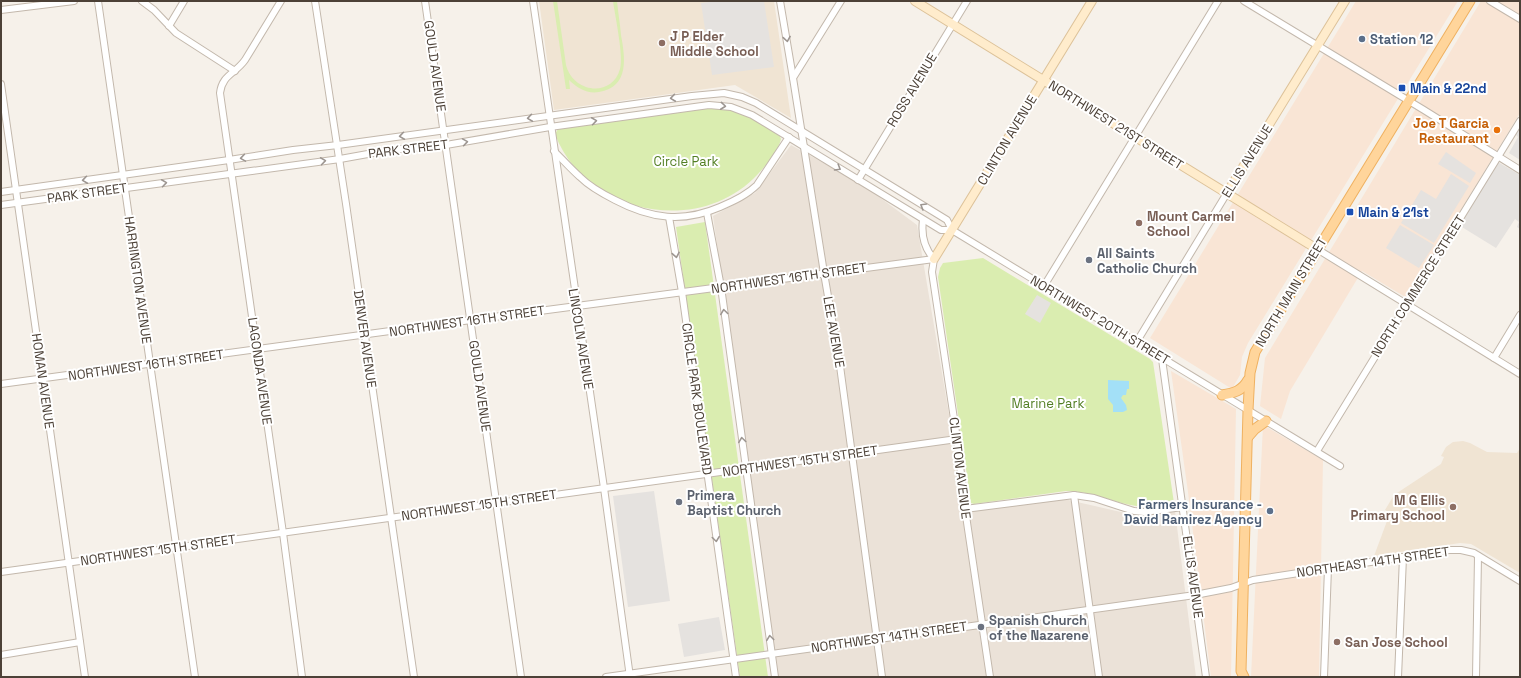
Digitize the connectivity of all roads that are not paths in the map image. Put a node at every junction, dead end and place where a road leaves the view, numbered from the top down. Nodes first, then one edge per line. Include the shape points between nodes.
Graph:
1 (74, 1) edge
2 (98, 1) edge
3 (142, 1) edge
4 (184, 1) edge
5 (281, 1) edge
6 (315, 1) edge
7 (425, 1) edge
8 (533, 1) edge
9 (780, 1) edge
10 (841, 1) edge
11 (915, 1) edge
12 (967, 1) edge
13 (1092, 1) edge
14 (1218, 1) edge
15 (1244, 1) edge
16 (1345, 1) edge
17 (1470, 1) edge
18 (1490, 1) edge
19 (1, 10) edge
20 (1520, 19) edge
21 (952, 25) junction
22 (169, 26) junction
23 (1318, 46) junction
24 (236, 71) junction
25 (793, 78) junction
26 (1044, 80) junction
27 (1, 84) edge
28 (1409, 101) junction
29 (548, 115) junction
30 (1520, 121) edge
31 (550, 127) junction
32 (444, 130) junction
33 (800, 130) junction
34 (1136, 136) junction
35 (789, 137) junction
36 (338, 145) junction
37 (446, 145) junction
38 (805, 147) junction
39 (554, 151) junction
40 (1499, 156) junction
41 (340, 159) junction
42 (229, 160) junction
43 (864, 169) junction
44 (1520, 170) edge
45 (231, 174) junction
46 (124, 175) junction
47 (858, 180) junction
48 (125, 188) junction
49 (16, 190) junction
50 (1, 192) edge
51 (1227, 193) junction
52 (18, 203) junction
53 (1, 205) edge
54 (707, 213) junction
55 (669, 217) junction
56 (924, 220) junction
57 (952, 230) junction
58 (1317, 249) junction
59 (934, 259) junction
60 (824, 273) junction
61 (1044, 286) junction
62 (720, 287) junction
63 (682, 292) junction
64 (1407, 304) junction
65 (576, 306) junction
66 (1520, 315) edge
67 (471, 320) junction
68 (365, 335) junction
69 (1136, 343) junction
70 (257, 350) junction
71 (1162, 358) junction
72 (1494, 358) junction
73 (150, 364) junction
74 (1520, 374) edge
75 (1249, 378) junction
76 (43, 379) junction
77 (1, 384) edge
78 (1222, 395) junction
79 (1248, 410) junction
80 (1266, 421) junction
81 (1248, 437) junction
82 (957, 439) junction
83 (1317, 451) junction
84 (852, 454) junction
85 (1340, 466) dead end
86 (746, 468) junction
87 (707, 474) junction
88 (604, 488) junction
89 (1074, 495) junction
90 (497, 503) junction
91 (1183, 507) junction
92 (965, 509) junction
93 (392, 517) junction
94 (283, 532) junction
95 (176, 547) junction
96 (1478, 556) junction
97 (1403, 557) junction
98 (69, 562) junction
99 (1328, 568) junction
100 (1, 572) edge
101 (1520, 581) edge
102 (1243, 584) junction
103 (1195, 594) junction
104 (1090, 609) junction
105 (983, 624) junction
106 (876, 638) junction
107 (80, 642) junction
108 (772, 653) junction
109 (1, 655) edge
110 (733, 659) junction
111 (629, 675) edge
112 (1241, 675) edge
113 (85, 677) edge
114 (195, 677) edge
115 (302, 677) edge
116 (414, 677) edge
117 (521, 677) edge
118 (606, 677) edge
119 (736, 677) edge
120 (775, 677) edge
121 (882, 677) edge
122 (990, 677) edge
123 (1099, 677) edge
124 (1206, 677) edge
125 (1324, 677) edge
126 (1398, 677) edge
127 (1476, 677) edge

1 - 19 street
2 - 46 street, HARRINGTON AVENUE
3 - 22 street
4 - 22 street
5 - 24 street, LAGONDA AVENUE
6 - 36 street, DENVER AVENUE
7 - 32 street, GOULD AVENUE
8 - 29 street, LINCOLN AVENUE
9 -> 25 street, LEE AVENUE
10 - 25 street
11 - 21 street, NORTHWEST 21ST STREET
12 - 21 street, ROSS AVENUE
13 - 26 street, CLINTON AVENUE
14 - 34 street
15 - 23 street
16 - 23 street, ELLIS AVENUE
17 - 28 main road, NORTH MAIN STREET
18 - 20 street
21 - 26 street, NORTHWEST 21ST STREET
21 - 43 street, ROSS AVENUE
22 - 24 street
23 - 28 street
23 - 51 street, ELLIS AVENUE
24 - 42 street, LAGONDA AVENUE via 223,81 220,93
25 - 33 street, LEE AVENUE
26 - 34 street, NORTHWEST 21ST STREET
26 - 57 street, CLINTON AVENUE
27 - 49 street, HOMAN AVENUE
28 - 40 street
28 - 58 main road, NORTH MAIN STREET
29 - 31 street, LINCOLN AVENUE
29 -> 32 street, PARK STREET
33 -> 29 street, PARK STREET via 756,103 724,93
30 - 40 street, NORTH COMMERCE STREET
31 -> 35 street, PARK STREET via 720,105 752,115
37 -> 31 street, PARK STREET
31 - 39 street, LINCOLN AVENUE
32 -> 36 street, PARK STREET
32 - 37 street, GOULD AVENUE
33 - 38 street, LEE AVENUE
33 - 43 street, NORTHWEST 20TH STREET
34 - 51 street, NORTHWEST 21ST STREET
34 - 61 street
35 - 38 street, PARK STREET
35 - 54 street via 751,191
36 - 41 street, DENVER AVENUE
36 -> 42 street, PARK STREET
37 - 41 street, PARK STREET via 390,150
37 - 67 street, GOULD AVENUE
38 -> 47 street, NORTHWEST 20TH STREET
38 - 60 street, LEE AVENUE
39 - 55 street via 580,177 605,195 644,213
39 - 65 street, LINCOLN AVENUE
40 - 44 street
40 - 64 street, NORTH COMMERCE STREET
45 -> 41 street, PARK STREET
41 - 68 street, DENVER AVENUE
42 - 45 street, LAGONDA AVENUE
42 - 46 street, PARK STREET
43 - 47 street, ROSS AVENUE
57 -> 43 street, NORTHWEST 20TH STREET via 947,220
48 -> 45 street, PARK STREET
45 - 70 street, LAGONDA AVENUE
46 - 48 street, HARRINGTON AVENUE
46 -> 49 street, PARK STREET
47 - 56 street, NORTHWEST 20TH STREET
48 - 52 street, PARK STREET
48 - 73 street, HARRINGTON AVENUE
49 - 50 street, PARK STREET
49 - 52 street, HOMAN AVENUE
51 - 58 street, NORTHWEST 21ST STREET
51 - 69 street, ELLIS AVENUE
52 - 53 street, PARK STREET
52 - 76 street, HOMAN AVENUE
54 - 55 street
54 - 62 street
55 -> 63 street, CIRCLE PARK BOULEVARD
56 - 57 street, NORTHWEST 20TH STREET via 941,230
56 - 59 street via 922,228 925,248
57 - 59 street, CLINTON AVENUE
57 - 61 street, NORTHWEST 20TH STREET
58 - 64 street
58 - 75 main road, NORTH MAIN STREET via 1255,352
59 - 60 street, NORTHWEST 16TH STREET
59 - 82 street, CLINTON AVENUE via 932,272
60 - 62 street, NORTHWEST 16TH STREET
60 - 84 street, LEE AVENUE
61 - 69 street, NORTHWEST 20TH STREET
62 - 63 street, NORTHWEST 16TH STREET
86 -> 62 street
63 - 65 street, NORTHWEST 16TH STREET
63 - 87 street, CIRCLE PARK BOULEVARD
64 - 72 street
64 - 83 street, NORTH COMMERCE STREET
65 - 67 street, NORTHWEST 16TH STREET
65 - 88 street, LINCOLN AVENUE
66 - 72 street
67 - 68 street, NORTHWEST 16TH STREET
67 - 90 street, GOULD AVENUE
68 - 70 street, NORTHWEST 16TH STREET
68 - 93 street, DENVER AVENUE
69 - 71 street, NORTHWEST 20TH STREET
70 - 73 street, NORTHWEST 16TH STREET
70 - 94 street, LAGONDA AVENUE
71 - 78 street, NORTHWEST 20TH STREET
71 - 91 street, ELLIS AVENUE
72 - 74 street
73 - 76 street, NORTHWEST 16TH STREET
73 - 95 street, HARRINGTON AVENUE
75 - 78 main road via 1244,387
75 - 79 main road, NORTH MAIN STREET
76 - 77 street, NORTHWEST 16TH STREET
76 - 98 street, HOMAN AVENUE
78 - 79 street, NORTHWEST 20TH STREET
79 - 80 street, NORTHWEST 20TH STREET
79 - 81 main road, NORTH MAIN STREET
80 - 81 main road
80 - 83 street, NORTHWEST 20TH STREET
81 - 102 main road, NORTH MAIN STREET
82 - 84 street, NORTHWEST 15TH STREET
82 - 92 street, CLINTON AVENUE
83 - 85 street, NORTHWEST 20TH STREET
84 - 86 street, NORTHWEST 15TH STREET
84 - 106 street, LEE AVENUE
86 - 87 street, NORTHWEST 15TH STREET
108 -> 86 street
87 - 88 street, NORTHWEST 15TH STREET
87 -> 110 street, CIRCLE PARK BOULEVARD
88 - 90 street, NORTHWEST 15TH STREET
88 - 111 street, LINCOLN AVENUE
89 - 91 street via 1094,498 1139,512
89 - 92 street
89 - 104 street
90 - 93 street, NORTHWEST 15TH STREET
90 - 117 street, GOULD AVENUE
91 - 103 street, ELLIS AVENUE
92 - 105 street, CLINTON AVENUE
93 - 94 street, NORTHWEST 15TH STREET
93 - 116 street, DENVER AVENUE
94 - 95 street, NORTHWEST 15TH STREET
94 - 115 street, LAGONDA AVENUE
95 - 98 street, NORTHWEST 15TH STREET
95 - 114 street, HARRINGTON AVENUE
96 - 97 street, NORTHEAST 14TH STREET via 1461,550
96 - 101 street, NORTHEAST 14TH STREET
96 - 127 street
97 - 99 street, NORTHEAST 14TH STREET
97 - 126 street
98 - 100 street, NORTHWEST 15TH STREET
98 - 107 street, HOMAN AVENUE
99 - 102 street, NORTHEAST 14TH STREET via 1253,580
99 - 125 street
102 - 103 street, NORTHWEST 14TH STREET
102 - 112 main road, NORTH MAIN STREET
103 - 104 street, NORTHWEST 14TH STREET
103 - 124 street, ELLIS AVENUE
104 - 105 street, NORTHWEST 14TH STREET
104 - 123 street
105 - 106 street, NORTHWEST 14TH STREET
105 - 122 street, CLINTON AVENUE
106 - 108 street, NORTHWEST 14TH STREET
106 - 121 street, LEE AVENUE
107 - 109 street
107 - 113 street, HOMAN AVENUE
108 - 110 street, NORTHWEST 14TH STREET
108 - 120 street
110 - 111 street, NORTHWEST 14TH STREET
110 - 119 street, CIRCLE PARK BOULEVARD
111 - 118 street, NORTHWEST 14TH STREET

